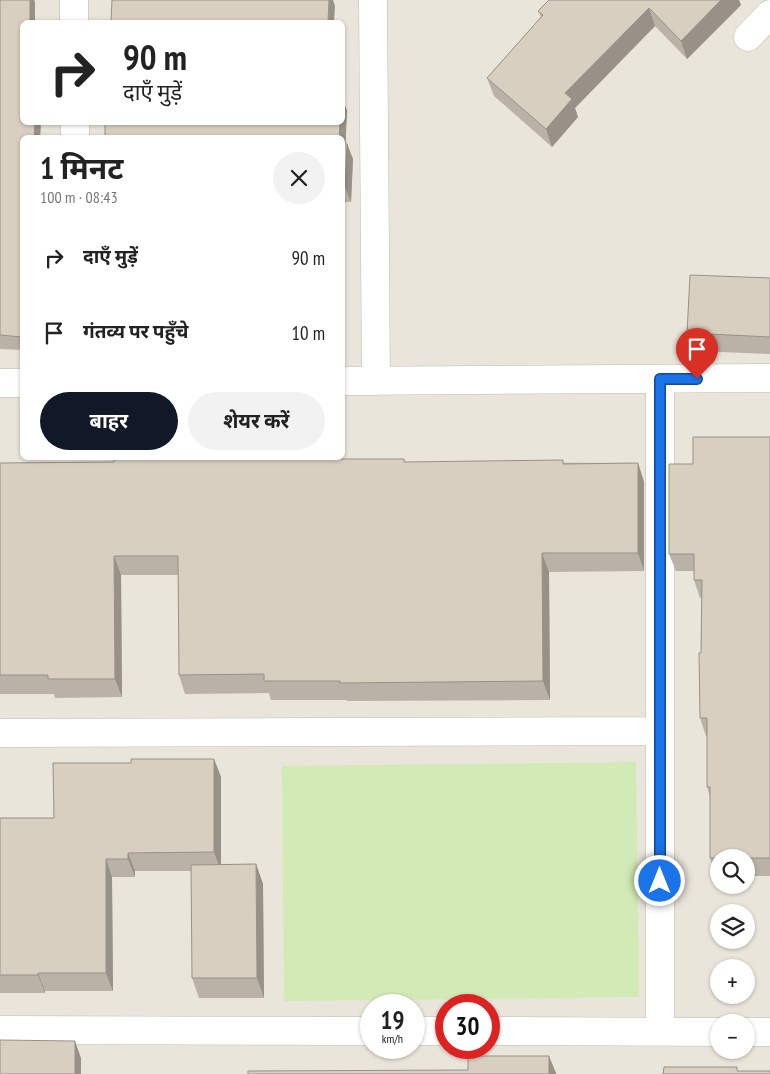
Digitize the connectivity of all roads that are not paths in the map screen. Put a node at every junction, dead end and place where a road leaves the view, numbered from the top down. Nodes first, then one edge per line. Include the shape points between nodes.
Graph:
1 (74, 0) edge
2 (373, 0) edge
3 (770, 14) edge
4 (74, 20) edge
5 (748, 37) dead end
6 (770, 378) edge
7 (660, 379) junction
8 (376, 380) junction
9 (345, 381) edge
10 (0, 383) edge
11 (20, 383) edge
12 (660, 731) junction
13 (0, 733) edge
14 (0, 1030) edge
15 (360, 1031) edge
16 (500, 1031) edge
17 (660, 1031) junction
18 (710, 1032) edge
19 (755, 1032) edge
20 (770, 1032) edge

1 - 4 street
2 - 8 street
3 - 5 street
6 - 7 street
7 - 8 street
7 - 12 street
8 - 9 street
10 - 11 street
12 - 13 street
12 - 17 street
14 - 15 street
16 - 17 street
17 - 18 street
19 - 20 street

